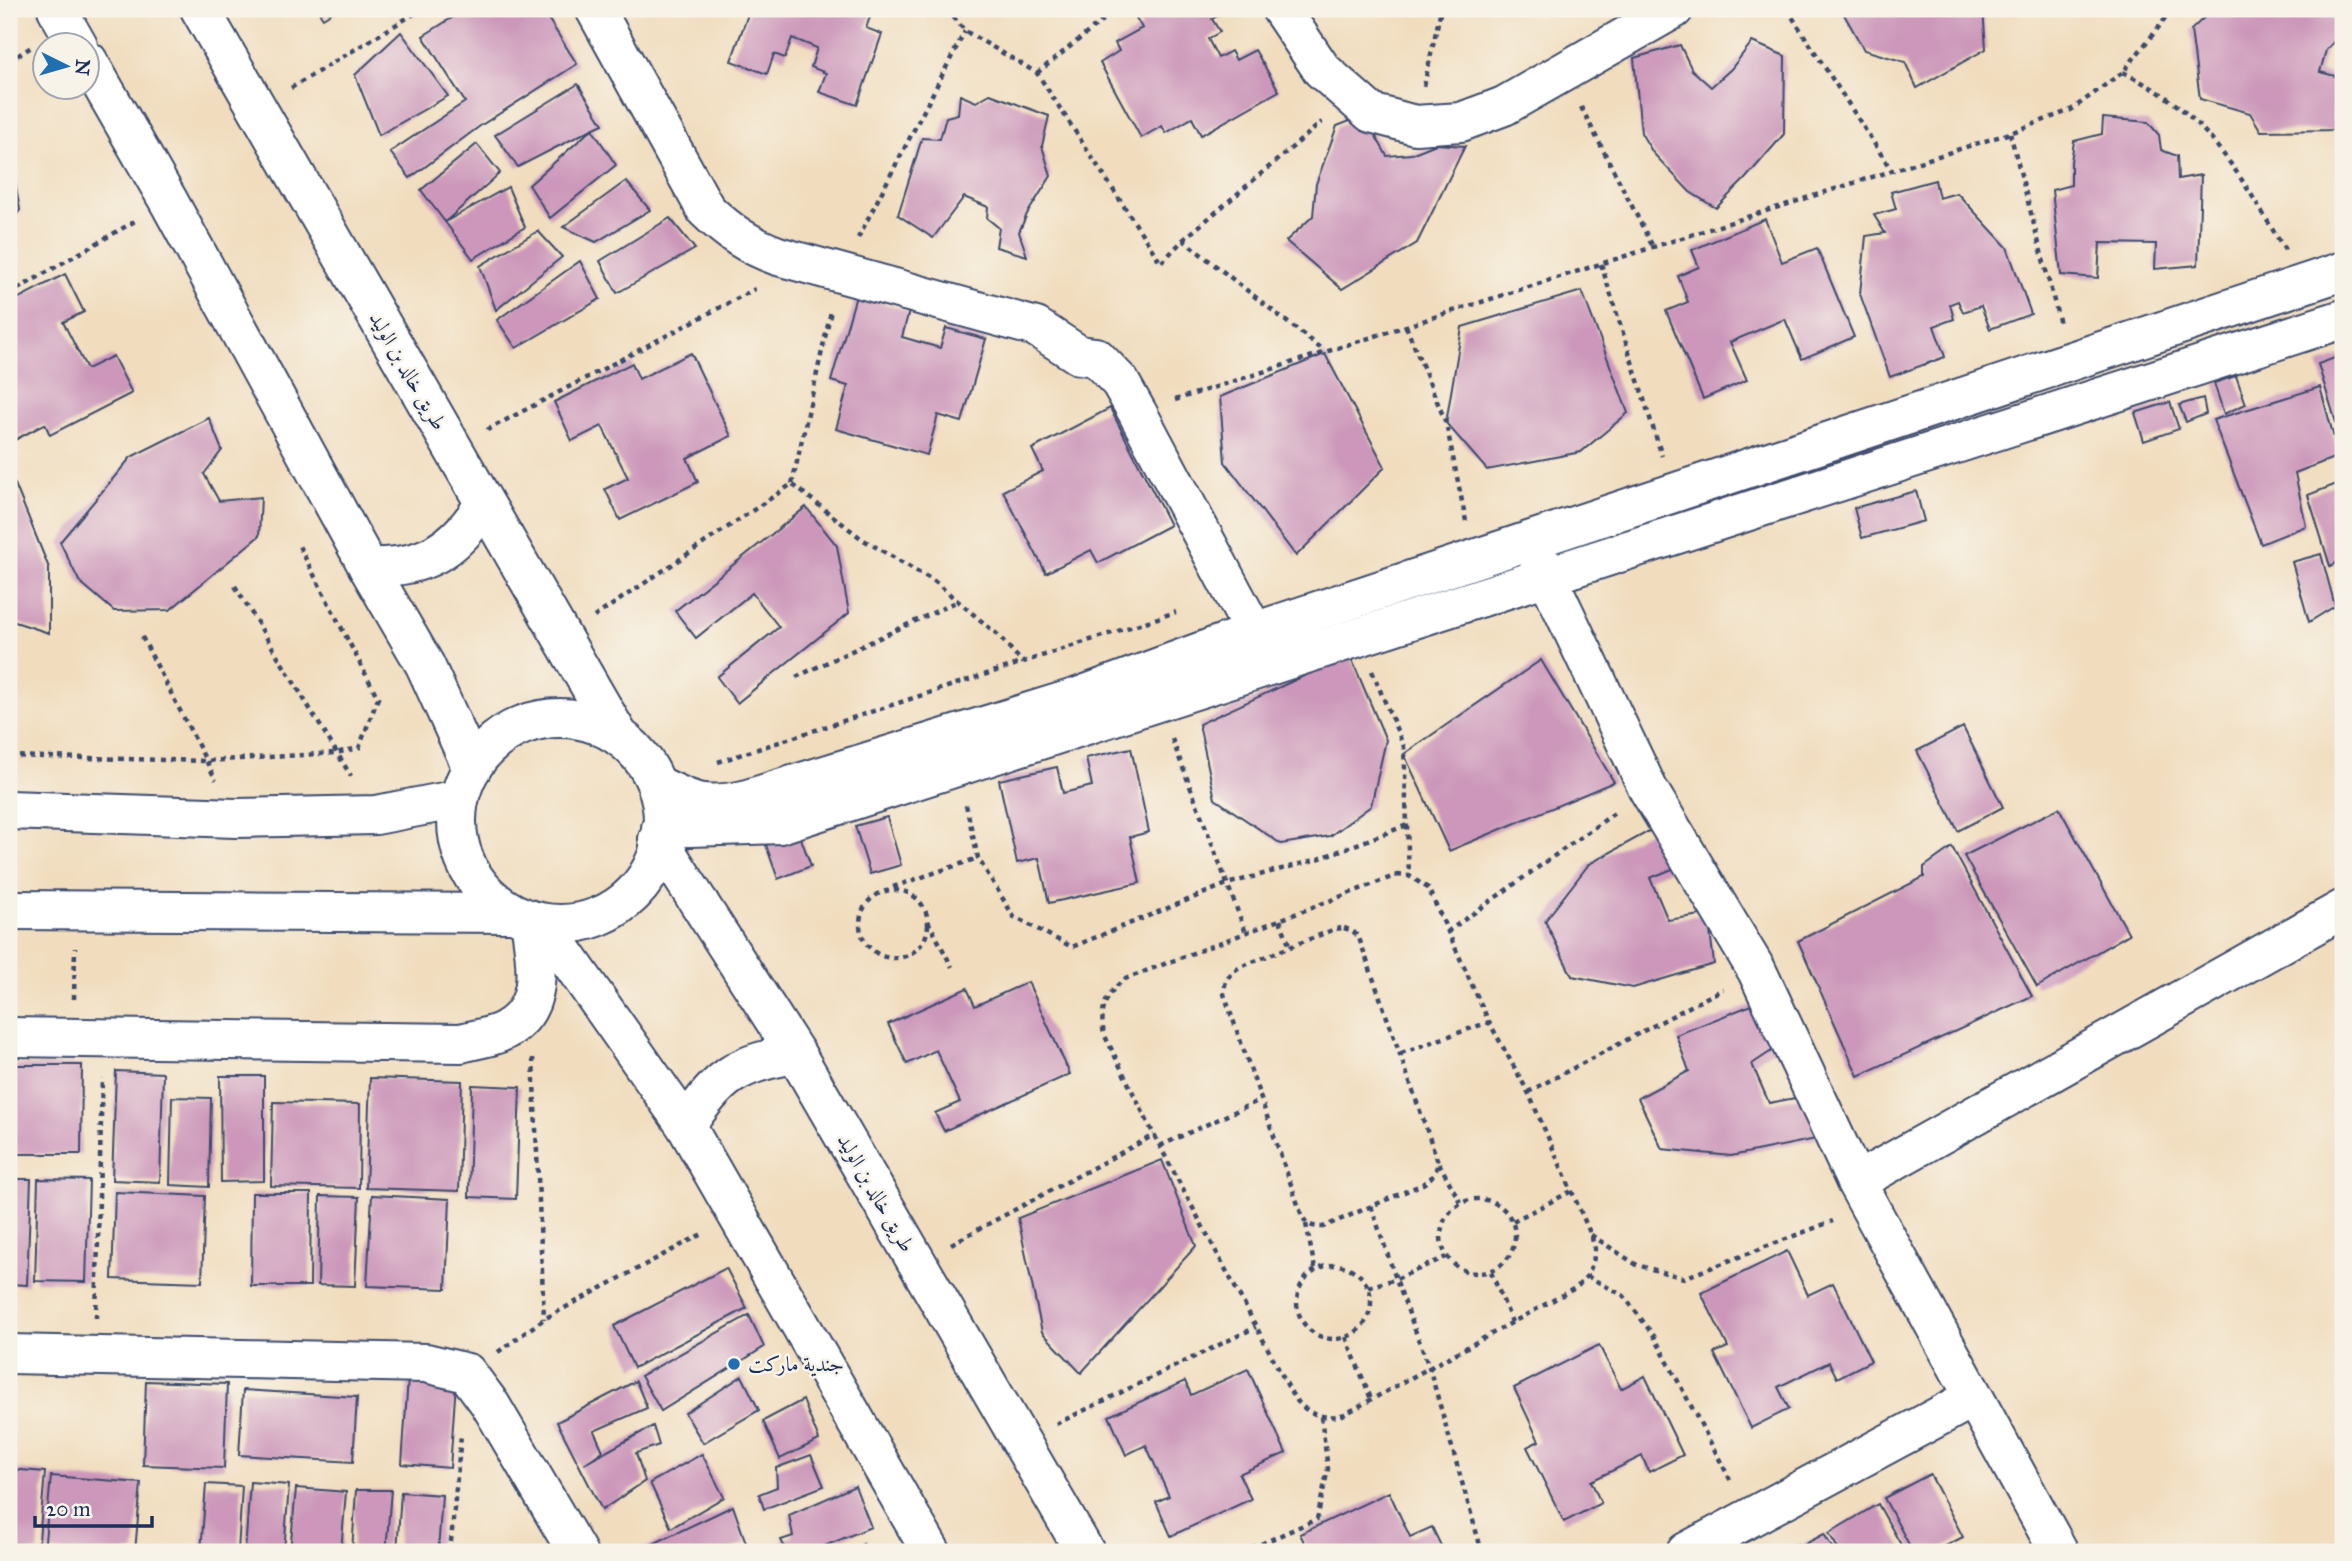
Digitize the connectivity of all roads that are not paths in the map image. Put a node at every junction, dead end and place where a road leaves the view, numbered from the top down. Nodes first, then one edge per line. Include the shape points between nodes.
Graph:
1 (57, 9) edge
2 (200, 9) edge
3 (595, 9) edge
4 (1280, 9) edge
5 (1674, 9) edge
6 (70, 32) edge
7 (102, 85) edge
8 (2343, 271) edge
9 (2343, 319) edge
10 (484, 504) junction
11 (1530, 541) junction
12 (368, 567) junction
13 (1548, 577) junction
14 (1254, 632) junction
15 (617, 733) junction
16 (465, 783) junction
17 (659, 786) junction
18 (9, 810) edge
19 (660, 833) junction
20 (2343, 909) edge
21 (9, 910) edge
22 (529, 919) junction
23 (9, 1037) edge
24 (796, 1054) junction
25 (686, 1126) junction
26 (1863, 1194) junction
27 (9, 1354) edge
28 (1973, 1398) junction
29 (577, 1552) edge
30 (931, 1552) edge
31 (1085, 1552) edge
32 (1686, 1552) edge
33 (2059, 1552) edge

1 - 6 street
2 - 10 street, طريق خالد بن الوليد
3 - 14 street via 706,210 727,230 751,246 803,263 1035,327 1079,355 1096,357 1120,382
4 - 5 street via 1322,70 1371,113 1415,125 1461,122 1504,106
7 - 12 street
8 - 11 street
9 - 13 street
10 - 12 street via 456,541 436,554 415,564
10 - 15 street, طريق خالد بن الوليد
11 - 13 street
11 - 14 street
12 - 16 street via 425,665
13 - 19 street via 780,824
13 - 26 street via 1648,789 1757,971
14 - 17 street via 1078,698 744,800 696,803
15 - 16 street via 587,720 554,717 521,724 493,742
15 - 17 street via 642,756
16 - 18 street via 376,815 236,818
16 - 22 street via 457,833 467,864 485,892
17 - 19 street via 664,811
19 - 22 street via 653,868 634,895 607,914 576,924
19 - 24 street, طريق خالد بن الوليد
20 - 26 street
21 - 22 street
22 - 23 street via 536,972 531,1006 507,1029 461,1043
22 - 25 street
24 - 25 street via 762,1059 730,1074 705,1097
24 - 31 street, طريق خالد بن الوليد
25 - 30 street
26 - 28 street
27 - 29 street via 426,1363 467,1373
28 - 32 street
28 - 33 street

